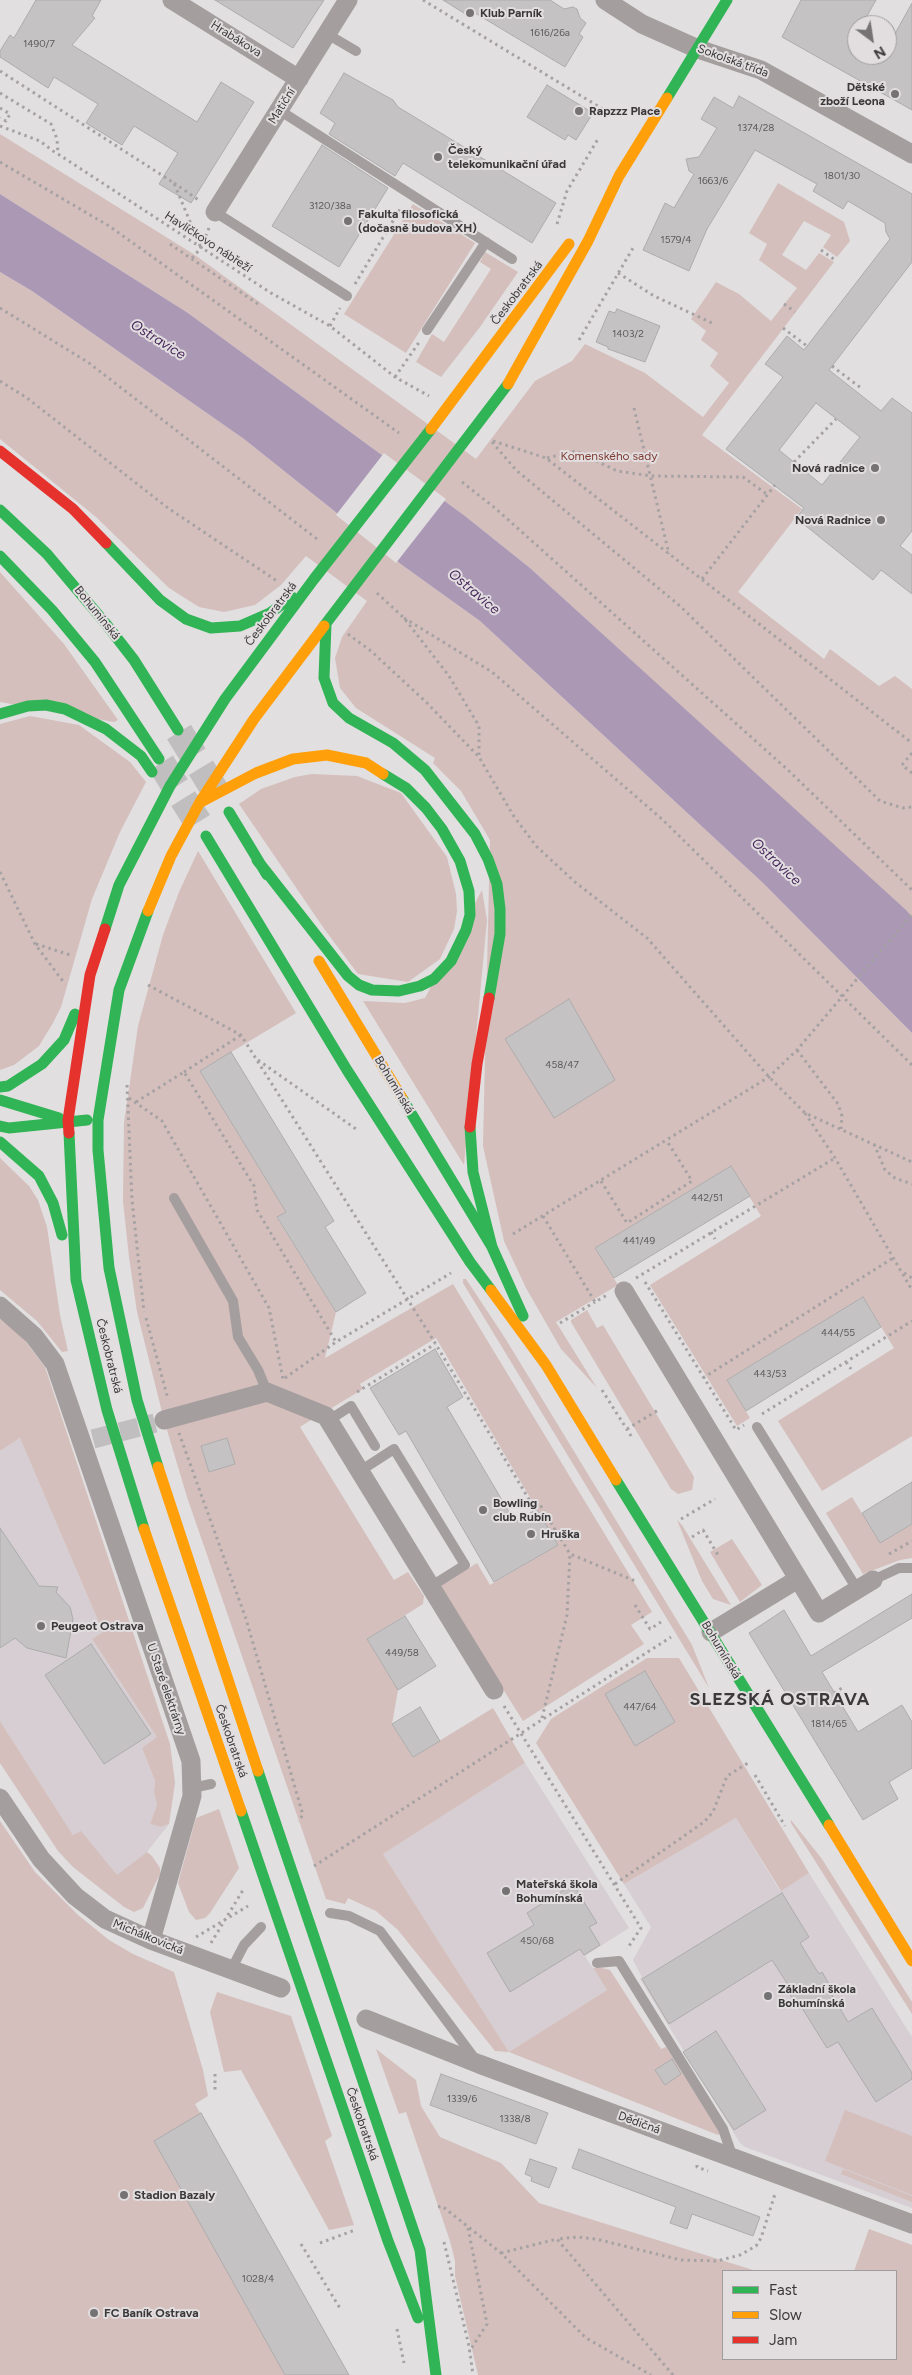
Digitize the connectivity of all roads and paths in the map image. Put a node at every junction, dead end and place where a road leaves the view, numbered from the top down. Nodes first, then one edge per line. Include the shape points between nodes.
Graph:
1 (172, 0) edge
2 (348, 0) edge
3 (423, 0) edge
4 (605, 0) edge
5 (727, 0) edge
6 (327, 34) junction
7 (698, 49) junction
8 (356, 51) dead end
9 (0, 71) edge
10 (299, 79) junction
11 (0, 93) edge
12 (0, 108) edge
13 (279, 110) junction
14 (611, 114) dead end
15 (0, 118) edge
16 (0, 126) edge
17 (598, 139) dead end
18 (58, 154) junction
19 (912, 154) edge
20 (0, 162) edge
21 (174, 183) junction
22 (615, 183) junction
23 (567, 191) dead end
24 (410, 192) junction
25 (215, 212) junction
26 (486, 242) junction
27 (170, 244) dead end
28 (201, 248) junction
29 (633, 248) dead end
30 (821, 250) dead end
31 (192, 258) junction
32 (512, 259) dead end
33 (836, 260) dead end
34 (618, 273) junction
35 (348, 296) junction
36 (258, 304) dead end
37 (784, 304) dead end
38 (0, 308) edge
39 (795, 312) dead end
40 (714, 324) dead end
41 (330, 326) junction
42 (783, 328) dead end
43 (427, 330) joint
44 (579, 340) dead end
45 (807, 346) dead end
46 (832, 366) dead end
47 (395, 377) junction
48 (0, 381) edge
49 (861, 388) dead end
50 (425, 394) dead end
51 (634, 408) dead end
52 (836, 419) dead end
53 (399, 433) dead end
54 (0, 452) edge
55 (546, 458) junction
56 (794, 462) dead end
57 (652, 476) junction
58 (460, 480) dead end
59 (775, 485) dead end
60 (768, 495) junction
61 (0, 510) edge
62 (318, 540) dead end
63 (669, 555) junction
64 (0, 556) edge
65 (314, 579) junction
66 (702, 579) junction
67 (276, 580) dead end
68 (375, 592) dead end
69 (404, 618) junction
70 (326, 624) junction
71 (371, 651) dead end
72 (0, 714) edge
73 (178, 730) tunnel mouth
74 (912, 743) edge
75 (912, 753) edge
76 (479, 757) junction
77 (159, 760) tunnel mouth
78 (152, 772) tunnel mouth
79 (912, 773) edge
80 (200, 802) junction
81 (912, 808) edge
82 (228, 812) tunnel mouth
83 (205, 838) tunnel mouth
84 (257, 860) junction
85 (0, 872) edge
86 (912, 890) edge
87 (912, 914) edge
88 (75, 957) dead end
89 (90, 975) junction
90 (148, 985) dead end
91 (241, 1035) junction
92 (797, 1050) junction
93 (256, 1059) junction
94 (912, 1065) edge
95 (184, 1072) junction
96 (769, 1077) junction
97 (0, 1087) edge
98 (128, 1087) dead end
99 (129, 1098) junction
100 (0, 1100) edge
101 (136, 1102) junction
102 (805, 1113) junction
103 (68, 1120) junction
104 (98, 1120) junction
105 (0, 1126) edge
106 (841, 1130) junction
107 (360, 1132) dead end
108 (667, 1141) junction
109 (0, 1142) edge
110 (874, 1144) junction
111 (835, 1158) junction
112 (912, 1162) edge
113 (600, 1181) junction
114 (912, 1184) edge
115 (174, 1198) dead end
116 (543, 1216) junction
117 (519, 1231) dead end
118 (711, 1232) junction
119 (715, 1239) dead end
120 (492, 1248) junction
121 (893, 1258) junction
122 (444, 1266) dead end
123 (902, 1271) junction
124 (449, 1274) dead end
125 (912, 1278) edge
126 (76, 1280) junction
127 (439, 1280) dead end
128 (645, 1282) dead end
129 (623, 1289) junction
130 (912, 1290) edge
131 (407, 1299) junction
132 (595, 1302) junction
133 (0, 1306) edge
134 (912, 1321) edge
135 (560, 1323) dead end
136 (336, 1342) junction
137 (435, 1344) junction
138 (846, 1362) junction
139 (546, 1365) junction
140 (850, 1369) dead end
141 (704, 1377) junction
142 (283, 1379) junction
143 (602, 1390) dead end
144 (684, 1390) junction
145 (267, 1392) junction
146 (354, 1394) dead end
147 (660, 1409) dead end
148 (169, 1419) joint
149 (329, 1420) junction
150 (755, 1422) junction
151 (627, 1429) junction
152 (633, 1439) dead end
153 (375, 1446) dead end
154 (360, 1471) junction
155 (715, 1499) dead end
156 (681, 1519) dead end
157 (692, 1537) dead end
158 (570, 1554) junction
159 (718, 1555) dead end
160 (912, 1568) edge
161 (798, 1579) junction
162 (636, 1580) dead end
163 (865, 1585) junction
164 (430, 1587) junction
165 (635, 1605) dead end
166 (661, 1622) dead end
167 (711, 1632) junction
168 (671, 1637) dead end
169 (842, 1688) dead end
170 (494, 1690) joint
171 (834, 1692) dead end
172 (542, 1719) junction
173 (521, 1732) junction
174 (748, 1763) dead end
175 (755, 1775) dead end
176 (211, 1784) dead end
177 (192, 1788) junction
178 (0, 1798) edge
179 (785, 1826) dead end
180 (322, 1861) dead end
181 (615, 1884) junction
182 (330, 1913) dead end
183 (261, 1927) dead end
184 (151, 1940) junction
185 (619, 1961) junction
186 (912, 1961) edge
187 (597, 1963) dead end
188 (231, 1970) junction
189 (281, 1988) dead end
190 (366, 2020) dead end
191 (479, 2064) junction
192 (215, 2074) dead end
193 (215, 2090) dead end
194 (732, 2158) junction
195 (776, 2194) dead end
196 (438, 2207) dead end
197 (912, 2224) edge
198 (468, 2227) junction
199 (356, 2230) dead end
200 (557, 2239) junction
201 (444, 2241) dead end
202 (320, 2243) dead end
203 (301, 2244) dead end
204 (501, 2253) junction
205 (341, 2310) dead end
206 (468, 2352) junction
207 (433, 2355) junction
208 (436, 2375) edge
209 (473, 2375) edge
210 (651, 2375) edge
211 (673, 2375) edge

1 - 10 street, Hrabákova
2 - 6 street, Matiční
3 - 14 path
4 - 7 street, Sokolská třída via 642,24
5 - 7 main road, Českobratrská
6 - 8 lane
6 - 10 street, Matiční
7 - 19 street, Sokolská třída via 762,70
7 - 22 main road, Českobratrská
9 - 21 path
10 - 13 street, Matiční
11 - 18 path via 51,124
12 - 15 path via 10,114 6,122
13 - 24 lane
13 - 25 street, Matiční
16 - 18 path, Havlíčkovo nábřeží via 40,141
17 - 23 path
18 - 28 path, Havlíčkovo nábřeží
20 - 53 path via 108,226
21 - 25 path
21 - 28 path
22 - 65 main road, Českobratrská via 463,388
22 - 70 main road, Českobratrská via 588,241 510,381
24 - 26 lane
24 - 35 path
25 - 35 lane
26 - 32 lane
26 - 43 lane
27 - 31 path, Havlíčkovo nábřeží
28 - 31 path
28 - 41 path, Havlíčkovo nábřeží
29 - 34 path
30 - 33 path
31 - 36 path, Havlíčkovo nábřeží
34 - 40 path via 654,296
34 - 44 path
35 - 41 path
37 - 39 path
38 - 62 path via 89,363
41 - 47 path, Havlíčkovo nábřeží
42 - 45 path
43 - 47 path
46 - 49 path
47 - 50 path, Havlíčkovo nábřeží
48 - 67 path via 27,398 168,508
51 - 57 path
52 - 56 path
54 - 65 main road via 30,473 88,524 160,600 186,619 211,628 240,626 261,618
55 - 57 path via 576,451 617,470
55 - 63 path
55 - 81 path via 491,441 516,470 680,606 880,800
57 - 60 path via 743,477
57 - 63 path
58 - 86 path via 780,763
59 - 60 path
60 - 66 path
61 - 73 main road, Bohumínská via 46,554 106,624 134,660
63 - 66 path
64 - 77 main road via 52,610 95,662
65 - 89 main road, Českobratrská via 224,699 170,786 119,885
66 - 74 path
68 - 69 path
69 - 76 path via 449,676 479,726
69 - 94 path via 492,672 663,820
70 - 80 main road, Českobratrská via 254,719
70 - 120 main road via 324,678 333,703 348,718 393,743 425,770 459,809 493,871 500,901 500,934 470,1120 473,1172
71 - 76 path
72 - 78 main road via 28,706 64,708 106,729 141,756
75 - 79 path via 902,765
76 - 96 path via 512,815 536,846 575,882 647,938
80 - 84 main road via 276,765 311,756 360,761 406,788 442,829 460,861 469,891 469,922 460,946 446,968 425,983 388,993 372,990 359,985 342,969
80 - 104 main road, Českobratrská via 164,873 119,990
82 - 84 main road, Bohumínská
83 - 139 main road, Bohumínská via 470,1262
84 - 120 main road, Bohumínská
85 - 88 path via 36,944
87 - 92 path
89 - 97 main road via 64,1040 42,1064 8,1086
89 - 103 main road, Českobratrská
90 - 91 path
91 - 93 path
91 - 95 path
92 - 96 path
92 - 106 path via 840,1110
93 - 107 path
93 - 131 path
95 - 101 path
95 - 136 path via 254,1186 257,1210
96 - 102 path
96 - 108 path
98 - 99 path
99 - 101 path
99 - 148 path via 132,1200 144,1314
100 - 103 main road
101 - 142 path via 162,1121 269,1308
102 - 106 path
102 - 111 path
103 - 104 main road
103 - 105 main road via 9,1128
103 - 126 main road, Českobratrská
104 - 207 main road, Českobratrská via 109,1268 138,1400 180,1540 420,2250
106 - 110 path
108 - 113 path
108 - 113 path via 692,1182 627,1223
109 - 126 main road via 39,1176 53,1203
110 - 112 path
110 - 114 path via 885,1170
111 - 118 path
111 - 121 path
113 - 116 path
115 - 145 lane via 232,1301 238,1337
116 - 117 path
116 - 132 path
118 - 119 path
118 - 129 path
120 - 139 main road, Bohumínská
121 - 123 path
121 - 141 path
122 - 124 path
123 - 125 path
123 - 130 path
126 - 207 main road, Českobratrská via 108,1410 150,1546 388,2241
127 - 131 path
128 - 141 path
129 - 132 path
129 - 144 street
131 - 136 path
131 - 137 path
132 - 135 path
133 - 177 street, U Staré elektrárny via 34,1336 55,1364 87,1440 191,1761
134 - 138 path
136 - 142 path
137 - 146 path
137 - 158 path via 533,1506 539,1503
138 - 140 path
138 - 150 path
139 - 167 main road, Bohumínská
141 - 144 path
141 - 150 path via 736,1430
142 - 145 path
143 - 151 path
144 - 161 street
145 - 148 street
145 - 149 street via 322,1414
147 - 151 path
149 - 153 lane via 351,1406
149 - 154 street
150 - 163 lane
151 - 152 path
154 - 164 street
154 - 164 lane via 394,1449 465,1565
155 - 156 path
157 - 159 path via 703,1530
158 - 162 path
158 - 172 path via 567,1615
160 - 163 lane via 898,1568
161 - 163 street via 819,1613
161 - 167 street
164 - 170 street
165 - 166 path via 650,1629
167 - 186 main road, Bohumínská
168 - 172 path
169 - 171 path
170 - 173 path
172 - 173 path
173 - 180 path
173 - 181 path
174 - 181 path via 727,1776 713,1812 704,1822
175 - 179 path
176 - 177 lane
177 - 184 street, U Staré elektrárny via 178,1850
178 - 184 street, Michálkovická via 37,1854 66,1888 105,1919
181 - 185 path via 641,1928
182 - 191 lane via 350,1916 380,1931
183 - 188 lane via 244,1945
184 - 188 street, Michálkovická
185 - 187 lane
185 - 194 lane via 723,2130
188 - 189 street
190 - 191 street, Dědičná
191 - 194 street, Dědičná
192 - 193 path
194 - 197 street, Dědičná
195 - 200 path via 756,2246 740,2255 717,2261 681,2260 596,2239
196 - 198 path via 442,2206
198 - 204 path
198 - 206 path via 487,2324
199 - 202 path
200 - 204 path
200 - 211 path
201 - 206 path
203 - 205 path
204 - 210 path via 586,2338
206 - 209 path
207 - 208 main road, Českobratrská

